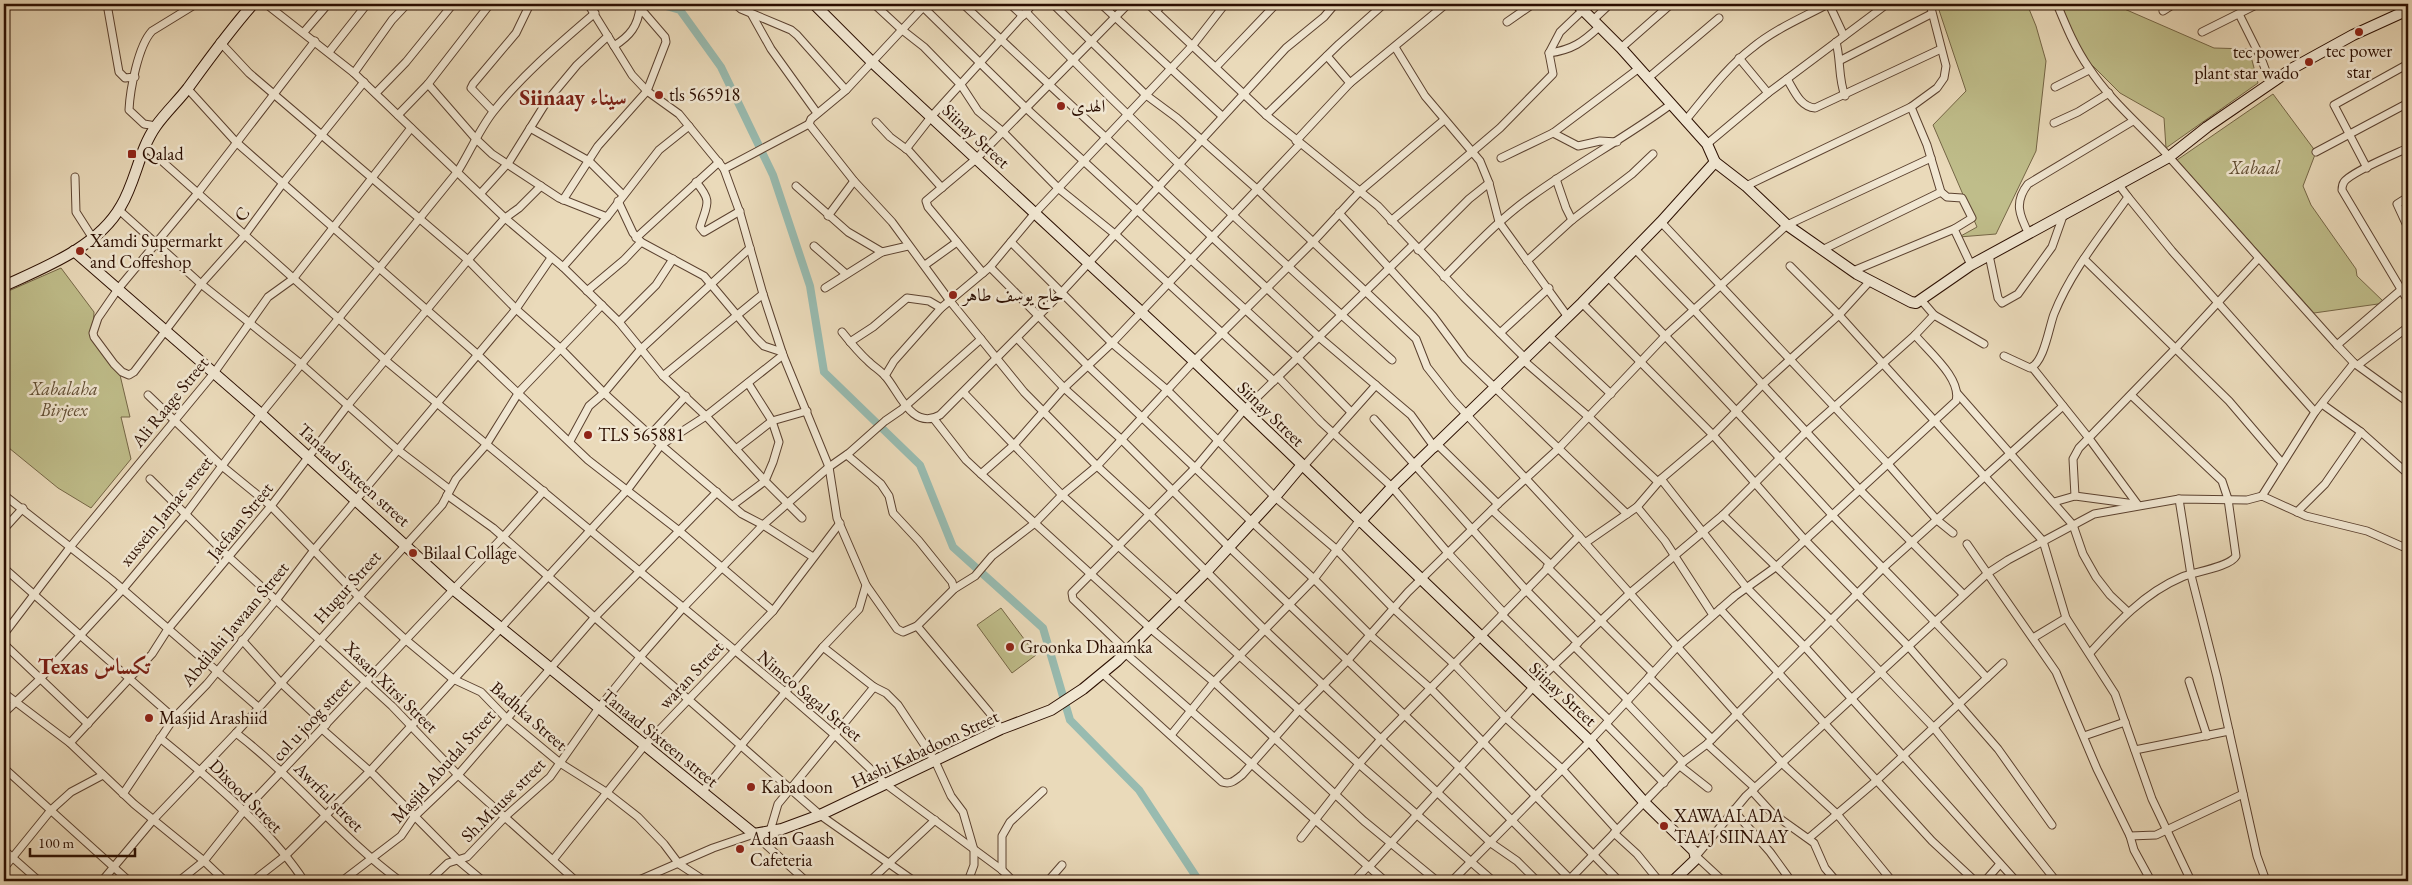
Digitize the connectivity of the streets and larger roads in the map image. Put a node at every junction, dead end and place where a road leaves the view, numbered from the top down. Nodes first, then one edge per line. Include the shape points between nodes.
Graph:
1 (108, 4) edge
2 (196, 4) edge
3 (253, 4) edge
4 (266, 4) edge
5 (328, 4) edge
6 (367, 4) edge
7 (407, 4) edge
8 (453, 4) edge
9 (490, 4) edge
10 (530, 4) edge
11 (588, 4) edge
12 (735, 4) edge
13 (814, 4) edge
14 (874, 4) edge
15 (963, 4) edge
16 (1010, 4) edge
17 (1033, 4) edge
18 (1053, 4) edge
19 (1101, 4) edge
20 (1128, 4) edge
21 (1148, 4) edge
22 (1164, 4) edge
23 (1225, 4) edge
24 (1276, 4) edge
25 (1335, 4) edge
26 (1384, 4) edge
27 (1446, 4) edge
28 (1533, 4) edge
29 (1610, 4) edge
30 (1671, 4) edge
31 (1828, 4) edge
32 (1887, 4) edge
33 (1930, 4) edge
34 (2057, 4) edge
35 (2174, 4) edge
36 (2258, 4) edge
37 (923, 5) edge
38 (640, 6) edge
39 (1580, 7) edge
40 (2408, 10) edge
41 (1156, 11) junction
42 (2163, 11) dead end
43 (595, 13) junction
44 (752, 14) junction
45 (1024, 14) junction
46 (1931, 14) junction
47 (2239, 14) junction
48 (1114, 17) junction
49 (1719, 18) dead end
50 (1507, 22) dead end
51 (1596, 23) junction
52 (901, 29) junction
53 (304, 32) junction
54 (2202, 32) dead end
55 (608, 36) junction
56 (1844, 36) junction
57 (1002, 40) junction
58 (316, 41) junction
59 (1092, 41) junction
60 (220, 42) junction
61 (1836, 42) junction
62 (1193, 44) junction
63 (614, 46) junction
64 (1395, 47) junction
65 (1620, 48) junction
66 (1940, 49) junction
67 (328, 52) junction
68 (1549, 53) junction
69 (1326, 56) junction
70 (1739, 58) junction
71 (1841, 60) junction
72 (1073, 61) junction
73 (872, 62) junction
74 (980, 62) junction
75 (2408, 64) edge
76 (1170, 68) junction
77 (1216, 68) junction
78 (1638, 69) junction
79 (2089, 70) junction
80 (354, 72) junction
81 (135, 77) junction
82 (1647, 79) junction
83 (1787, 79) junction
84 (364, 82) junction
85 (2270, 82) junction
86 (1350, 83) junction
87 (428, 84) junction
88 (961, 85) junction
89 (1048, 86) junction
90 (2055, 87) dead end
91 (187, 88) junction
92 (846, 90) junction
93 (648, 91) junction
94 (376, 93) junction
95 (1768, 93) junction
96 (2109, 93) junction
97 (1244, 94) junction
98 (275, 95) junction
99 (1146, 95) junction
100 (1845, 96) junction
101 (2408, 103) edge
102 (1670, 105) junction
103 (1911, 107) junction
104 (1027, 109) junction
105 (493, 111) junction
106 (817, 113) junction
107 (1128, 114) junction
108 (398, 115) junction
109 (1266, 115) junction
110 (1222, 116) junction
111 (931, 117) junction
112 (1444, 120) junction
113 (2133, 121) junction
114 (876, 122) dead end
115 (1685, 122) junction
116 (2054, 123) dead end
117 (809, 124) junction
118 (156, 126) junction
119 (689, 126) junction
120 (411, 128) junction
121 (530, 128) junction
122 (1003, 132) junction
123 (1553, 133) junction
124 (2349, 135) junction
125 (322, 136) junction
126 (475, 138) junction
127 (1106, 139) junction
128 (1203, 140) junction
129 (236, 142) junction
130 (1617, 142) junction
131 (1298, 143) junction
132 (1707, 144) junction
133 (145, 146) junction
134 (2408, 148) edge
135 (906, 149) junction
136 (1471, 151) junction
137 (2316, 152) dead end
138 (1653, 154) dead end
139 (2169, 157) junction
140 (1501, 158) dead end
141 (1931, 158) junction
142 (976, 159) junction
143 (588, 161) junction
144 (509, 162) junction
145 (718, 162) junction
146 (1084, 162) junction
147 (1715, 162) junction
148 (1180, 165) junction
149 (2367, 168) junction
150 (724, 169) junction
151 (458, 171) junction
152 (75, 177) dead end
153 (371, 178) junction
154 (1556, 179) junction
155 (854, 181) junction
156 (696, 182) junction
157 (283, 183) junction
158 (1489, 183) junction
159 (2119, 185) junction
160 (541, 186) junction
161 (796, 186) dead end
162 (1746, 186) junction
163 (942, 188) junction
164 (1058, 188) junction
165 (1159, 188) junction
166 (1258, 190) junction
167 (1360, 191) junction
168 (1941, 192) junction
169 (481, 193) junction
170 (197, 194) junction
171 (623, 195) junction
172 (2128, 197) junction
173 (2408, 197) edge
174 (563, 200) junction
175 (618, 202) junction
176 (118, 210) junction
177 (740, 211) junction
178 (1137, 212) junction
179 (1035, 213) junction
180 (1339, 213) junction
181 (828, 216) junction
182 (1234, 216) junction
183 (2063, 216) junction
184 (607, 217) junction
185 (506, 218) junction
186 (419, 220) junction
187 (1572, 220) junction
188 (1392, 221) junction
189 (1499, 222) junction
190 (1661, 222) junction
191 (1787, 225) junction
192 (331, 228) junction
193 (1954, 228) junction
194 (2408, 228) edge
195 (2029, 234) junction
196 (1116, 235) junction
197 (244, 236) junction
198 (92, 237) junction
199 (1214, 237) junction
200 (638, 240) junction
201 (957, 242) junction
202 (1011, 242) junction
203 (1312, 242) junction
204 (156, 243) junction
205 (814, 246) dead end
206 (908, 246) junction
207 (1416, 247) junction
208 (750, 248) junction
209 (1635, 249) junction
210 (1822, 250) junction
211 (74, 251) junction
212 (882, 252) junction
213 (1989, 255) junction
214 (551, 258) junction
215 (2084, 259) junction
216 (2258, 259) junction
217 (468, 260) junction
218 (672, 260) junction
219 (1191, 260) junction
220 (1528, 261) junction
221 (1088, 264) junction
222 (925, 265) junction
223 (1971, 265) junction
224 (1790, 266) dead end
225 (564, 267) junction
226 (990, 267) junction
227 (1390, 267) junction
228 (378, 268) junction
229 (1287, 268) junction
230 (1854, 271) junction
231 (984, 273) junction
232 (846, 274) junction
233 (1444, 277) junction
234 (1608, 277) junction
235 (293, 279) junction
236 (1870, 281) junction
237 (201, 284) junction
238 (1168, 284) junction
239 (712, 285) junction
240 (4, 286) edge
241 (1720, 286) junction
242 (825, 288) dead end
243 (1267, 288) junction
244 (1549, 288) junction
245 (118, 289) junction
246 (2402, 289) junction
247 (587, 291) junction
248 (1368, 291) junction
249 (1062, 292) junction
250 (763, 294) junction
251 (950, 301) junction
252 (1922, 301) junction
253 (2408, 301) edge
254 (1582, 303) junction
255 (2218, 303) junction
256 (602, 305) junction
257 (941, 308) junction
258 (516, 309) junction
259 (1244, 310) junction
260 (1694, 310) junction
261 (426, 311) junction
262 (1141, 313) junction
263 (737, 314) junction
264 (1039, 315) junction
265 (1839, 315) junction
266 (1934, 315) junction
267 (1342, 316) junction
268 (1568, 317) junction
269 (340, 318) junction
270 (619, 322) junction
271 (249, 324) junction
272 (2408, 327) edge
273 (167, 331) junction
274 (842, 332) dead end
275 (1500, 333) junction
276 (1222, 334) junction
277 (1666, 335) junction
278 (1915, 335) junction
279 (1549, 336) junction
280 (1319, 337) junction
281 (1017, 338) junction
282 (981, 339) junction
283 (850, 342) junction
284 (1112, 343) junction
285 (1984, 344) dead end
286 (2337, 345) junction
287 (560, 348) junction
288 (2176, 348) junction
289 (640, 350) junction
290 (783, 354) junction
291 (478, 355) junction
292 (2004, 356) dead end
293 (997, 358) junction
294 (1298, 358) junction
295 (1790, 359) junction
296 (385, 360) junction
297 (1392, 360) dead end
298 (1526, 360) junction
299 (1194, 361) junction
300 (1641, 361) junction
301 (301, 364) junction
302 (1883, 364) junction
303 (2356, 364) junction
304 (1088, 366) junction
305 (2032, 367) junction
306 (214, 373) junction
307 (663, 376) junction
308 (885, 376) junction
309 (1276, 379) junction
310 (748, 383) junction
311 (1763, 384) junction
312 (1376, 385) junction
313 (1064, 388) junction
314 (1167, 390) junction
315 (1495, 390) junction
316 (520, 392) junction
317 (604, 393) junction
318 (964, 393) junction
319 (1957, 393) junction
320 (1611, 394) junction
321 (148, 395) dead end
322 (2131, 395) junction
323 (686, 396) junction
324 (2408, 402) edge
325 (436, 403) junction
326 (2322, 404) junction
327 (348, 405) junction
328 (904, 406) junction
329 (1834, 406) junction
330 (2063, 406) junction
331 (807, 410) junction
332 (1044, 410) junction
333 (1737, 410) junction
334 (1243, 411) junction
335 (1351, 412) junction
336 (2315, 412) junction
337 (261, 414) junction
338 (706, 416) junction
339 (1468, 416) junction
340 (1142, 417) junction
341 (1590, 418) junction
342 (176, 419) junction
343 (934, 419) junction
344 (1374, 419) dead end
345 (772, 421) junction
346 (1935, 422) junction
347 (1806, 432) junction
348 (2361, 432) junction
349 (1333, 433) junction
350 (650, 435) junction
351 (1713, 435) junction
352 (2088, 437) junction
353 (1122, 440) junction
354 (1219, 440) junction
355 (570, 441) junction
356 (486, 445) junction
357 (661, 445) junction
358 (1014, 445) junction
359 (1436, 447) junction
360 (736, 449) junction
361 (1558, 449) junction
362 (398, 450) junction
363 (2010, 452) junction
364 (847, 454) junction
365 (308, 457) junction
366 (1780, 457) junction
367 (2282, 463) junction
368 (1888, 464) junction
369 (222, 466) junction
370 (1097, 466) junction
371 (829, 467) junction
372 (1196, 467) junction
373 (1302, 467) junction
374 (1414, 467) junction
375 (981, 474) junction
376 (2408, 474) edge
377 (1985, 475) junction
378 (1526, 478) junction
379 (150, 479) dead end
380 (765, 481) junction
381 (1660, 481) junction
382 (1754, 484) junction
383 (1392, 487) junction
384 (628, 489) junction
385 (1859, 489) junction
386 (544, 491) junction
387 (448, 492) junction
388 (717, 492) junction
389 (1172, 492) junction
390 (4, 495) edge
391 (1062, 495) junction
392 (2075, 496) junction
393 (2262, 496) junction
394 (1275, 497) junction
395 (2179, 499) junction
396 (2228, 499) junction
397 (357, 500) junction
398 (2054, 502) junction
399 (787, 504) junction
400 (2138, 505) junction
401 (272, 506) junction
402 (733, 506) junction
403 (1495, 507) junction
404 (1637, 507) junction
405 (22, 508) junction
406 (2297, 512) junction
407 (1627, 514) junction
408 (185, 515) junction
409 (1150, 515) junction
410 (1723, 515) junction
411 (1833, 515) junction
412 (802, 518) dead end
413 (1937, 520) junction
414 (1252, 522) junction
415 (1360, 522) junction
416 (840, 523) junction
417 (1035, 523) junction
418 (763, 525) junction
419 (2073, 525) junction
420 (4, 528) edge
421 (678, 530) junction
422 (1472, 530) junction
423 (589, 532) junction
424 (1703, 533) junction
425 (1953, 533) dead end
426 (1579, 536) junction
427 (503, 537) junction
428 (1804, 539) junction
429 (2042, 541) junction
430 (1912, 542) junction
431 (406, 544) junction
432 (1585, 544) junction
433 (1967, 544) dead end
434 (71, 546) junction
435 (1119, 546) junction
436 (1229, 547) junction
437 (2408, 549) edge
438 (314, 550) junction
439 (1337, 550) junction
440 (1448, 553) junction
441 (1675, 556) junction
442 (813, 557) junction
443 (230, 558) junction
444 (1549, 566) junction
445 (1777, 566) junction
446 (723, 567) junction
447 (4, 568) edge
448 (1883, 568) junction
449 (1207, 571) junction
450 (639, 573) junction
451 (1093, 573) junction
452 (1988, 573) junction
453 (2191, 574) junction
454 (547, 576) junction
455 (1422, 578) junction
456 (1314, 579) junction
457 (866, 586) junction
458 (1746, 587) junction
459 (123, 589) junction
460 (453, 589) junction
461 (954, 589) junction
462 (1526, 590) junction
463 (1629, 594) junction
464 (1963, 594) junction
465 (36, 595) junction
466 (1858, 595) junction
467 (358, 596) junction
468 (277, 599) junction
469 (1177, 601) junction
470 (1289, 605) junction
471 (682, 609) junction
472 (1394, 609) junction
473 (1720, 609) junction
474 (773, 611) junction
475 (2128, 612) junction
476 (1503, 614) junction
477 (1713, 615) junction
478 (594, 618) junction
479 (2066, 618) junction
480 (1936, 621) junction
481 (1600, 622) junction
482 (1832, 622) junction
483 (917, 626) junction
484 (1150, 628) junction
485 (168, 629) junction
486 (500, 630) junction
487 (1265, 630) junction
488 (80, 633) junction
489 (4, 634) edge
490 (1370, 635) junction
491 (1480, 637) junction
492 (2033, 638) junction
493 (320, 639) junction
494 (242, 640) junction
495 (406, 640) junction
496 (4, 644) edge
497 (1576, 644) junction
498 (823, 647) junction
499 (1805, 647) junction
500 (1909, 647) junction
501 (1676, 648) junction
502 (734, 651) junction
503 (1126, 652) junction
504 (2090, 653) junction
505 (641, 656) junction
506 (1239, 657) junction
507 (1347, 661) junction
508 (2003, 663) dead end
509 (1455, 665) junction
510 (1554, 666) junction
511 (549, 669) junction
512 (218, 670) junction
513 (1880, 671) junction
514 (1779, 672) junction
515 (1103, 674) junction
516 (1651, 675) junction
517 (129, 677) junction
518 (1987, 678) junction
519 (40, 679) junction
520 (453, 679) junction
521 (2189, 681) dead end
522 (280, 682) junction
523 (366, 682) junction
524 (1214, 682) junction
525 (1324, 684) junction
526 (874, 687) junction
527 (1532, 687) junction
528 (1430, 688) junction
529 (785, 692) junction
530 (4, 693) edge
531 (1852, 699) junction
532 (689, 700) junction
533 (1627, 701) junction
534 (15, 703) junction
535 (1958, 704) junction
536 (258, 707) junction
537 (598, 708) junction
538 (1192, 709) junction
539 (1300, 709) junction
540 (4, 713) edge
541 (1737, 714) junction
542 (1404, 715) junction
543 (174, 718) junction
544 (506, 718) junction
545 (1506, 718) junction
546 (1607, 722) junction
547 (2125, 722) junction
548 (88, 724) junction
549 (410, 724) junction
550 (1824, 725) junction
551 (324, 727) junction
552 (1934, 728) junction
553 (1001, 729) junction
554 (2229, 731) junction
555 (236, 733) junction
556 (1171, 735) junction
557 (836, 736) junction
558 (2084, 736) junction
559 (2207, 736) junction
560 (1274, 737) junction
561 (160, 738) junction
562 (1381, 739) junction
563 (1590, 741) junction
564 (1710, 741) junction
565 (70, 743) junction
566 (1482, 743) junction
567 (741, 745) junction
568 (644, 746) junction
569 (2135, 750) junction
570 (1904, 755) junction
571 (935, 760) junction
572 (1782, 762) junction
573 (560, 763) junction
574 (1251, 764) junction
575 (1359, 764) junction
576 (1682, 764) junction
577 (4, 768) edge
578 (1460, 768) junction
579 (1562, 769) junction
580 (370, 770) junction
581 (200, 771) junction
582 (283, 771) junction
583 (103, 775) junction
584 (458, 775) junction
585 (1876, 781) junction
586 (1664, 783) junction
587 (887, 785) junction
588 (791, 788) junction
589 (1708, 788) dead end
590 (1753, 789) junction
591 (1043, 791) dead end
592 (606, 792) junction
593 (702, 792) junction
594 (1438, 792) junction
595 (123, 794) junction
596 (1336, 794) junction
597 (2243, 794) junction
598 (1535, 796) junction
599 (1645, 803) junction
600 (51, 810) junction
601 (1733, 810) junction
602 (243, 812) junction
603 (1417, 814) junction
604 (1837, 814) junction
605 (323, 815) junction
606 (820, 815) junction
607 (506, 816) junction
608 (414, 817) junction
609 (153, 820) junction
610 (935, 820) junction
611 (1315, 820) junction
612 (1513, 820) junction
613 (2052, 825) dead end
614 (2165, 830) junction
615 (770, 831) junction
616 (1616, 831) junction
617 (754, 834) junction
618 (2130, 836) junction
619 (1301, 838) dead end
620 (1809, 838) junction
621 (1391, 843) junction
622 (1491, 843) junction
623 (4, 850) edge
624 (974, 850) junction
625 (1592, 854) junction
626 (285, 856) junction
627 (1696, 856) junction
628 (13, 858) junction
629 (372, 860) junction
630 (553, 860) junction
631 (204, 861) junction
632 (459, 861) junction
633 (890, 862) junction
634 (1471, 862) junction
635 (679, 864) junction
636 (1062, 865) dead end
637 (1999, 865) junction
638 (1369, 866) junction
639 (114, 867) junction
640 (4, 868) edge
641 (1002, 870) junction
642 (798, 876) junction
643 (1570, 880) edge
644 (39, 881) edge
645 (102, 881) edge
646 (129, 881) edge
647 (179, 881) edge
648 (225, 881) edge
649 (253, 881) edge
650 (304, 881) edge
651 (342, 881) edge
652 (400, 881) edge
653 (430, 881) edge
654 (483, 881) edge
655 (576, 881) edge
656 (636, 881) edge
657 (705, 881) edge
658 (793, 881) edge
659 (806, 881) edge
660 (870, 881) edge
661 (914, 881) edge
662 (968, 881) edge
663 (1013, 881) edge
664 (1048, 881) edge
665 (1354, 881) edge
666 (1385, 881) edge
667 (1437, 881) edge
668 (1452, 881) edge
669 (1493, 881) edge
670 (1538, 881) edge
671 (1619, 881) edge
672 (1659, 881) edge
673 (1673, 881) edge
674 (1723, 881) edge
675 (1791, 881) edge
676 (1836, 881) edge
677 (1892, 881) edge
678 (1975, 881) edge
679 (1985, 881) edge
680 (2016, 881) edge
681 (2056, 881) edge
682 (2151, 881) edge
683 (2191, 881) edge
684 (2266, 881) edge

1 - 81 street via 119,72 125,78
2 - 81 street via 163,22 147,37
3 - 60 street
4 - 53 street
5 - 53 street
6 - 67 street
7 - 80 street
8 - 94 street
9 - 87 street
10 - 105 street via 516,33 473,84 474,94
11 - 43 street
12 - 44 street
13 - 73 street, Siinay Street
14 - 52 street
15 - 57 street
16 - 45 street
17 - 45 street
18 - 59 street
19 - 48 street
20 - 48 street
21 - 41 street
22 - 41 street
23 - 62 street
24 - 77 street
25 - 97 street via 1286,48
26 - 69 street
27 - 64 street
28 - 50 street
29 - 51 street
30 - 65 street
31 - 56 street
31 - 70 street via 1779,29
32 - 56 street
33 - 46 street
34 - 79 street
35 - 42 street
36 - 47 street
37 - 52 street
37 - 74 street
38 - 63 street via 636,26
38 - 93 street via 666,42
39 - 51 street
39 - 68 street via 1560,32
40 - 85 street via 2352,35
41 - 62 street
43 - 55 street
43 - 105 street, xussein Jamac street via 558,45
44 - 92 street via 791,30
44 - 106 street via 771,49
45 - 57 street
45 - 72 street
46 - 66 street
46 - 71 street
47 - 54 street
47 - 85 street
48 - 59 street
48 - 76 street
49 - 82 street
51 - 65 street
51 - 68 street via 1587,39 1566,51
52 - 73 street
52 - 88 street via 919,42
53 - 58 street
55 - 63 street
55 - 121 street via 576,65
56 - 61 street
57 - 74 street
57 - 89 street
58 - 67 street
58 - 98 street
59 - 72 street
59 - 99 street
60 - 91 street
60 - 98 street
61 - 71 street
61 - 83 street
62 - 76 street
62 - 77 street
63 - 93 street via 632,75
64 - 86 street
64 - 112 street via 1418,86
65 - 78 street
66 - 100 street
66 - 103 street via 1946,68 1941,84
67 - 80 street
68 - 136 street via 1553,74 1500,128
69 - 86 street
69 - 109 street
70 - 95 street
70 - 115 street
71 - 100 street via 1841,83
72 - 89 street
72 - 107 street
73 - 92 street
73 - 111 street, Siinay Street
74 - 88 street
74 - 104 street
75 - 124 street via 2335,104
76 - 99 street
76 - 110 street
77 - 97 street
78 - 82 street
78 - 123 street
79 - 90 street
79 - 96 street
80 - 84 street
81 - 118 street via 129,110 144,124
82 - 102 street
83 - 95 street
83 - 100 street via 1807,108
84 - 94 street
84 - 125 street, C
85 - 139 street
86 - 131 street
87 - 108 street
87 - 126 street
88 - 111 street
88 - 122 street via 978,112
89 - 104 street
89 - 127 street
91 - 118 street
91 - 129 street
92 - 106 street
93 - 119 street via 667,103
93 - 143 street
94 - 108 street
95 - 132 street
96 - 113 street
96 - 116 street
97 - 109 street
97 - 110 street
98 - 125 street
98 - 129 street
99 - 107 street
99 - 128 street
101 - 124 street
102 - 115 street
102 - 130 street
103 - 141 street
103 - 162 street
104 - 122 street
104 - 146 street
105 - 126 street, xussein Jamac street
106 - 117 street
107 - 127 street
107 - 148 street
108 - 120 street
109 - 131 street
110 - 128 street
111 - 135 street
111 - 142 street, Siinay Street
112 - 136 street
112 - 167 street
113 - 139 street
113 - 195 street via 2028,184 2022,192 2019,215
114 - 135 street
115 - 132 street
117 - 150 street
117 - 155 street
118 - 133 street
119 - 145 street
119 - 171 street via 659,150
120 - 151 street
120 - 153 street
121 - 143 street
121 - 144 street
122 - 142 street
122 - 164 street
123 - 130 street via 1578,146 1600,141
123 - 140 street
124 - 137 street
124 - 149 street
125 - 153 street
125 - 157 street, C
126 - 144 street via 492,154
126 - 151 street, xussein Jamac street
127 - 146 street
127 - 165 street
128 - 148 street
128 - 166 street
129 - 157 street
129 - 170 street
130 - 154 street
131 - 166 street
131 - 167 street
132 - 147 street
133 - 170 street, Nimco Sagal Street
133 - 176 street
134 - 149 street
135 - 163 street
136 - 158 street via 1480,161
136 - 188 street
138 - 187 street
139 - 159 street
139 - 216 street
141 - 168 street
141 - 191 street
142 - 163 street
142 - 179 street, Siinay Street
143 - 171 street
143 - 174 street
144 - 160 street
144 - 169 street
145 - 150 street
145 - 156 street
146 - 164 street
146 - 178 street
147 - 162 street
147 - 190 street
148 - 165 street
148 - 182 street
149 - 246 street via 2346,180 2342,190
150 - 177 street
151 - 169 street
151 - 186 street, xussein Jamac street
152 - 198 street via 76,212
153 - 186 street
153 - 192 street
154 - 187 street
154 - 189 street
155 - 181 street
155 - 206 street via 892,222
156 - 177 street via 708,200 700,227 704,232
156 - 200 street
157 - 192 street
157 - 197 street, C
158 - 189 street
158 - 207 street
159 - 172 street
159 - 183 street
160 - 174 street
160 - 185 street, Jacfaan Street
161 - 181 street
162 - 191 street
163 - 201 street via 926,203
164 - 179 street
164 - 196 street
165 - 178 street
165 - 199 street
166 - 182 street
166 - 203 street
167 - 180 street
167 - 188 street
168 - 193 street via 1947,197 1962,198 1970,211 1972,218
168 - 210 street
169 - 185 street
170 - 197 street, Nimco Sagal Street
170 - 204 street
171 - 175 street
172 - 215 street
172 - 255 street
173 - 194 street via 2397,204
174 - 184 street
175 - 184 street
175 - 200 street
176 - 198 street
176 - 204 street
177 - 208 street
178 - 196 street
178 - 219 street
179 - 202 street
179 - 221 street, Siinay Street
180 - 203 street
180 - 227 street
181 - 212 street via 856,238
182 - 199 street
182 - 229 street
183 - 195 street
183 - 213 street via 2052,247 2018,294 2002,303 1998,298
184 - 225 street
185 - 214 street
185 - 217 street, Jacfaan Street
186 - 217 street
186 - 228 street, xussein Jamac street
187 - 220 street
188 - 207 street
189 - 220 street
189 - 233 street
190 - 209 street
190 - 241 street
191 - 210 street
191 - 241 street
192 - 228 street
192 - 235 street
193 - 223 street
193 - 230 street
195 - 213 street
196 - 221 street
196 - 238 street
197 - 235 street, Nimco Sagal Street
197 - 237 street, C
198 - 211 street
199 - 219 street
199 - 243 street
200 - 218 street
200 - 247 street via 624,260
201 - 222 street
201 - 231 street
202 - 226 street
202 - 249 street
203 - 229 street
203 - 248 street
204 - 237 street
204 - 245 street
205 - 232 street
206 - 212 street
206 - 222 street
207 - 227 street
207 - 233 street
208 - 239 street
208 - 250 street
209 - 234 street
209 - 260 street
210 - 230 street
211 - 240 street
211 - 245 street, Tanaad Sixteen street
212 - 232 street
213 - 223 street
214 - 225 street
214 - 258 street, Abdilahi Jawaan Street
215 - 288 street
215 - 305 street via 2054,313 2039,360
216 - 255 street
216 - 286 street
217 - 258 street
217 - 261 street, Jacfaan Street
218 - 239 street via 698,271
218 - 270 street via 656,285
219 - 238 street
219 - 259 street
220 - 244 street
221 - 249 street
221 - 262 street, Siinay Street
222 - 251 street
223 - 252 street
224 - 265 street
225 - 247 street
226 - 231 street
226 - 264 street
227 - 248 street
227 - 315 street via 1465,359
228 - 261 street
228 - 269 street, xussein Jamac street
229 - 243 street
229 - 267 street
230 - 236 street
231 - 251 street
232 - 242 street
233 - 275 street
234 - 254 street
234 - 277 street
235 - 269 street, Nimco Sagal Street
235 - 271 street, Ali Raage Street via 272,292
236 - 252 street via 1911,302
236 - 265 street
237 - 271 street
237 - 273 street, C
238 - 262 street
238 - 276 street
239 - 263 street
239 - 289 street
241 - 260 street
241 - 295 street
243 - 259 street
243 - 280 street
244 - 268 street
244 - 275 street
245 - 273 street, Tanaad Sixteen street
245 - 273 street, C via 98,318 93,333 122,372 129,375 134,372
246 - 253 street
246 - 286 street
247 - 256 street
248 - 267 street
248 - 339 street via 1416,339 1423,360 1434,377
249 - 264 street
249 - 284 street
250 - 263 street
250 - 290 street
251 - 257 street
251 - 282 street
252 - 266 street
254 - 268 street
254 - 300 street
255 - 288 street
255 - 336 street
256 - 270 street
256 - 287 street, Hugur Street
257 - 283 street via 928,301 907,298
257 - 308 street via 894,361
258 - 287 street
258 - 291 street, Abdilahi Jawaan Street
259 - 276 street
259 - 294 street
260 - 277 street
260 - 311 street
261 - 291 street
261 - 296 street, Jacfaan Street
262 - 284 street
262 - 299 street, Siinay Street
263 - 290 street via 764,346
263 - 307 street
264 - 281 street
264 - 304 street
265 - 295 street
265 - 302 street
266 - 278 street
266 - 285 street
267 - 280 street
267 - 297 street
268 - 279 street
269 - 296 street, Nimco Sagal Street
269 - 301 street, xussein Jamac street
270 - 289 street
271 - 301 street
271 - 306 street, Ali Raage Street
272 - 303 street
273 - 306 street, Tanaad Sixteen street
274 - 283 street
275 - 298 street
276 - 299 street
276 - 309 street
277 - 300 street
277 - 333 street
278 - 302 street
278 - 319 street via 1955,382
279 - 298 street
279 - 320 street
280 - 294 street
280 - 312 street
281 - 293 street
281 - 313 street
282 - 293 street
282 - 328 street, Sh.Muuse street
283 - 308 street
284 - 304 street
284 - 314 street
286 - 303 street
287 - 316 street, Hugur Street
287 - 317 street
288 - 322 street
288 - 367 street via 2229,401
289 - 307 street
289 - 317 street
290 - 310 street
290 - 331 street
291 - 316 street
291 - 325 street, Abdilahi Jawaan Street
292 - 305 street
293 - 318 street
293 - 332 street via 1012,379
294 - 309 street
294 - 335 street
295 - 311 street
295 - 329 street
296 - 325 street, Nimco Sagal Street
296 - 327 street, Jacfaan Street
298 - 315 street
298 - 341 street
299 - 314 street
299 - 334 street, Siinay Street
300 - 320 street
300 - 351 street
301 - 327 street
301 - 337 street, xussein Jamac street
302 - 329 street
302 - 346 street
303 - 324 street
303 - 326 street
304 - 313 street
304 - 340 street
305 - 330 street
306 - 337 street, Tanaad Sixteen street
306 - 342 street, Ali Raage Street
307 - 323 street
308 - 328 street
309 - 334 street
309 - 349 street
310 - 338 street
310 - 345 street
311 - 333 street
311 - 347 street
312 - 335 street
312 - 359 street via 1411,415
313 - 332 street
313 - 353 street
314 - 340 street
314 - 354 street
315 - 339 street
315 - 361 street
316 - 355 street
316 - 356 street, Hugur Street
317 - 350 street
317 - 355 street via 589,406
318 - 343 street
318 - 358 street
319 - 346 street via 1956,401
319 - 363 street
320 - 341 street
321 - 342 street, Badhka Street
322 - 352 street
322 - 396 street via 2219,477
323 - 338 street
323 - 350 street
325 - 356 street, Nimco Sagal Street
325 - 362 street, Abdilahi Jawaan Street
326 - 336 street
326 - 348 street
327 - 362 street
327 - 365 street, Jacfaan Street
328 - 343 street
328 - 364 street, Sh.Muuse street
329 - 347 street
329 - 368 street
330 - 352 street
330 - 363 street
331 - 345 street
331 - 371 street
332 - 358 street
332 - 370 street
333 - 351 street
333 - 366 street
334 - 354 street
334 - 373 street, Siinay Street
335 - 349 street
336 - 367 street
337 - 365 street, Tanaad Sixteen street
337 - 369 street, xussein Jamac street
338 - 357 street
338 - 360 street
339 - 359 street
339 - 378 street
340 - 353 street
340 - 372 street
341 - 361 street
341 - 381 street
342 - 369 street, Badhka Street
342 - 434 street, Ali Raage Street
343 - 375 street
344 - 374 street
345 - 360 street
345 - 380 street via 779,442
346 - 368 street
346 - 377 street
347 - 366 street
347 - 385 street
348 - 376 street
348 - 406 street via 2325,484
349 - 373 street
349 - 383 street
350 - 357 street
351 - 381 street
351 - 382 street
352 - 392 street via 2073,459
352 - 400 street
353 - 370 street
353 - 389 street
354 - 372 street
354 - 394 street
355 - 384 street via 588,460
356 - 386 street, Nimco Sagal Street
356 - 387 street, Hugur Street
357 - 384 street
357 - 388 street
358 - 375 street
358 - 391 street
359 - 374 street
359 - 403 street
360 - 380 street
361 - 378 street
361 - 407 street
362 - 387 street
362 - 397 street, Abdilahi Jawaan Street
363 - 377 street
363 - 398 street
364 - 371 street, Sh.Muuse street
364 - 461 street via 884,489 893,513 947,575
365 - 397 street, Tanaad Sixteen street
365 - 401 street, Jacfaan Street
366 - 382 street
366 - 411 street
367 - 393 street
368 - 385 street
368 - 413 street
369 - 401 street, Badhka Street
369 - 408 street, xussein Jamac street
370 - 391 street
370 - 409 street
371 - 399 street, Sh.Muuse street
371 - 416 street
372 - 389 street
372 - 414 street
373 - 394 street, Hashi Kabadoon Street
373 - 415 street, Siinay Street
374 - 383 street
374 - 422 street
375 - 417 street
377 - 413 street
377 - 429 street
378 - 403 street
378 - 426 street
379 - 408 street, Xasan Xirsi Street
380 - 399 street
380 - 402 street
381 - 404 street
381 - 424 street
382 - 410 street
382 - 428 street
383 - 415 street
383 - 440 street
384 - 421 street
384 - 423 street
385 - 411 street
385 - 430 street
386 - 423 street, Nimco Sagal Street
386 - 427 street, col u joog street
387 - 427 street
387 - 431 street, Hugur Street via 442,505
388 - 402 street
388 - 421 street, Masjid Abudal Street
389 - 409 street
389 - 436 street
390 - 405 street
391 - 417 street
391 - 435 street
392 - 398 street
392 - 400 street
393 - 396 street via 2247,500
393 - 406 street
394 - 414 street, Hashi Kabadoon Street
394 - 439 street
395 - 396 street
395 - 400 street
395 - 453 street
396 - 453 street via 2236,556 2234,560
397 - 431 street, Tanaad Sixteen street
397 - 438 street, Abdilahi Jawaan Street
398 - 419 street
399 - 412 street
399 - 418 street, Sh.Muuse street
400 - 419 street via 2094,514
401 - 438 street, Badhka Street
401 - 443 street, Jacfaan Street
402 - 418 street
403 - 422 street
403 - 444 street
404 - 407 street
404 - 441 street
405 - 420 street
405 - 434 street
406 - 437 street via 2367,532
407 - 432 street
408 - 443 street, Xasan Xirsi Street
408 - 459 street, xussein Jamac street
409 - 435 street
409 - 449 street
410 - 424 street
410 - 445 street
411 - 428 street
411 - 448 street
413 - 425 street
413 - 430 street
414 - 436 street, Hashi Kabadoon Street
414 - 456 street
415 - 439 street
415 - 455 street, Siinay Street
416 - 442 street, waran Street
416 - 457 street
417 - 451 street
417 - 461 street via 992,556 975,576
418 - 442 street
418 - 446 street, Sh.Muuse street
419 - 429 street
419 - 475 street via 2083,554 2096,577
421 - 446 street
421 - 450 street, Masjid Abudal Street
422 - 440 street
422 - 462 street
423 - 450 street, Nimco Sagal Street
423 - 454 street
424 - 441 street
424 - 458 street
426 - 432 street
426 - 444 street
427 - 454 street
427 - 460 street, col u joog street
428 - 445 street
428 - 466 street
429 - 452 street
429 - 479 street
430 - 448 street
430 - 464 street
431 - 460 street, Tanaad Sixteen street
431 - 467 street, Hugur Street
432 - 463 street
433 - 452 street
434 - 459 street
434 - 465 street, Ali Raage Street
435 - 451 street
435 - 469 street
436 - 449 street, Hashi Kabadoon Street
436 - 470 street
438 - 467 street, Badhka Street
438 - 468 street, Abdilahi Jawaan Street
439 - 456 street
439 - 472 street
440 - 455 street
440 - 476 street
441 - 463 street
441 - 477 street
442 - 474 street, waran Street
443 - 468 street, Xasan Xirsi Street
443 - 485 street, Jacfaan Street
444 - 462 street
444 - 481 street
445 - 458 street
445 - 482 street
446 - 471 street, Sh.Muuse street
446 - 474 street
447 - 465 street
448 - 466 street
448 - 480 street
449 - 469 street, Hashi Kabadoon Street
449 - 487 street
450 - 471 street, Nimco Sagal Street
450 - 478 street, Masjid Abudal Street
451 - 484 street
451 - 503 street via 1071,596
452 - 464 street
452 - 492 street
453 - 475 street via 2169,583
453 - 554 street
454 - 478 street
454 - 486 street
455 - 472 street
455 - 491 street, Siinay Street
456 - 470 street
456 - 490 street
457 - 483 street via 897,629 904,632
457 - 498 street via 859,609
458 - 473 street
458 - 499 street
459 - 485 street
459 - 488 street, xussein Jamac street
460 - 486 street, Tanaad Sixteen street
460 - 495 street, col u joog street
461 - 483 street
462 - 476 street
462 - 497 street
463 - 481 street
463 - 501 street
464 - 480 street
465 - 488 street
465 - 489 street, Ali Raage Street
466 - 482 street
466 - 500 street
467 - 493 street, Hugur Street
467 - 495 street, Badhka Street
468 - 493 street, Xasan Xirsi Street
468 - 494 street, Abdilahi Jawaan Street
469 - 484 street, Hashi Kabadoon Street
469 - 506 street
470 - 487 street
470 - 507 street
471 - 502 street, Nimco Sagal Street
471 - 505 street, Sh.Muuse street
472 - 490 street
472 - 509 street
473 - 477 street
473 - 514 street
474 - 502 street, waran Street
475 - 504 street
476 - 491 street
476 - 510 street
477 - 501 street
478 - 505 street
478 - 511 street, Masjid Abudal Street
479 - 492 street
479 - 504 street
480 - 500 street
480 - 518 street
481 - 497 street
481 - 516 street
482 - 499 street
482 - 513 street
483 - 553 street
484 - 503 street, Hashi Kabadoon Street
484 - 524 street
485 - 512 street
485 - 517 street, Jacfaan Street via 152,654
486 - 511 street, Tanaad Sixteen street
486 - 520 street
487 - 506 street
487 - 525 street
488 - 517 street
488 - 519 street, xussein Jamac street
490 - 507 street
490 - 528 street
491 - 509 street
491 - 527 street, Siinay Street
492 - 558 street via 2056,672
493 - 522 street, Hugur Street
493 - 523 street, Xasan Xirsi Street
494 - 512 street, Abdilahi Jawaan Street
494 - 522 street
495 - 520 street, Badhka Street
495 - 523 street, col u joog street
496 - 519 street
497 - 510 street
497 - 533 street
498 - 526 street
498 - 529 street
499 - 514 street
499 - 531 street
500 - 513 street
500 - 535 street
501 - 516 street
501 - 541 street
502 - 529 street, Nimco Sagal Street
502 - 532 street, waran Street
503 - 515 street, Hashi Kabadoon Street
503 - 538 street
504 - 547 street via 2115,694
505 - 532 street
505 - 537 street, Sh.Muuse street
506 - 524 street
506 - 539 street
507 - 525 street
507 - 542 street
508 - 518 street
509 - 528 street
509 - 545 street
510 - 527 street
510 - 546 street
511 - 537 street, Tanaad Sixteen street
511 - 544 street, Masjid Abudal Street
512 - 536 street
512 - 543 street, Abdilahi Jawaan Street
513 - 531 street
513 - 552 street
514 - 541 street
514 - 550 street
515 - 553 street, Hashi Kabadoon Street via 1058,705
515 - 556 street
516 - 533 street
516 - 564 street
517 - 543 street
517 - 548 street, Jacfaan Street
518 - 535 street
519 - 534 street, xussein Jamac street
519 - 548 street
520 - 544 street, Badhka Street via 481,692
520 - 549 street
521 - 559 street
522 - 536 street, Hugur Street
522 - 551 street
523 - 549 street, Xasan Xirsi Street
523 - 551 street, col u joog street
524 - 538 street
524 - 560 street
525 - 539 street
525 - 562 street
526 - 557 street
526 - 571 street via 886,692 898,704
527 - 545 street
527 - 563 street, Siinay Street
528 - 542 street
528 - 566 street
529 - 557 street, Nimco Sagal Street
529 - 567 street
530 - 534 street
531 - 550 street
531 - 570 street
532 - 567 street
532 - 568 street, waran Street
533 - 546 street
533 - 576 street
534 - 540 street, xussein Jamac street
534 - 565 street
535 - 552 street
535 - 613 street via 1998,749
536 - 555 street, Hugur Street
537 - 568 street, Tanaad Sixteen street
537 - 573 street, Sh.Muuse street
538 - 556 street
538 - 574 street
539 - 560 street
539 - 575 street
541 - 564 street
541 - 572 street
542 - 562 street
542 - 578 street
543 - 561 street, Abdilahi Jawaan Street
544 - 573 street, Badhka Street
544 - 584 street, Masjid Abudal Street
545 - 566 street
545 - 579 street
546 - 563 street
546 - 586 street
547 - 558 street
547 - 569 street
548 - 565 street, Jacfaan Street
549 - 580 street
549 - 584 street, Xasan Xirsi Street
550 - 572 street
550 - 585 street
551 - 580 street
551 - 582 street, col u joog street
552 - 570 street
552 - 681 street
553 - 571 street, Hashi Kabadoon Street
554 - 559 street
554 - 597 street
555 - 581 street, Hugur Street
555 - 582 street, Awrful street
556 - 574 street via 1227,784 1242,775
557 - 587 street, Nimco Sagal Street
557 - 588 street
558 - 618 street
559 - 569 street
560 - 574 street
560 - 596 street
561 - 581 street, Dixood Street
561 - 595 street, Abdilahi Jawaan Street
562 - 575 street
562 - 594 street
563 - 579 street
563 - 599 street, Siinay Street
564 - 576 street
564 - 590 street
565 - 583 street
566 - 578 street
566 - 598 street
567 - 588 street
567 - 593 street
568 - 592 street, waran Street
568 - 593 street, Tanaad Sixteen street
569 - 614 street
570 - 585 street
570 - 637 street
571 - 587 street, Hashi Kabadoon Street
571 - 624 street via 963,812
572 - 590 street
572 - 604 street
573 - 592 street, Badhka Street
573 - 607 street, Sh.Muuse street via 550,777
574 - 611 street
575 - 596 street
575 - 603 street
576 - 586 street
576 - 589 street
577 - 600 street
578 - 594 street
578 - 612 street
579 - 598 street
579 - 616 street
580 - 605 street
580 - 608 street
581 - 602 street, Dixood Street
581 - 609 street, Hugur Street
582 - 602 street, col u joog street
582 - 605 street, Awrful street
583 - 595 street
583 - 600 street via 71,792
584 - 607 street, Xasan Xirsi Street
584 - 608 street, Masjid Abudal Street
585 - 604 street
585 - 678 street
586 - 599 street
587 - 606 street, Hashi Kabadoon Street
587 - 610 street, Nimco Sagal Street
588 - 606 street
588 - 615 street via 778,804
590 - 601 street
590 - 620 street via 1772,813
591 - 641 street via 1010,822 1002,836
592 - 630 street, waran Street
592 - 635 street, Badhka Street via 638,817
593 - 617 street, Tanaad Sixteen street
594 - 603 street
594 - 622 street
595 - 609 street
596 - 611 street
596 - 621 street
597 - 614 street
597 - 684 street
598 - 612 street
598 - 625 street
599 - 616 street
599 - 627 street, Siinay Street via 1690,846
600 - 628 street
600 - 639 street
601 - 627 street
601 - 675 street
602 - 626 street, Dixood Street
602 - 631 street, col u joog street
603 - 621 street
603 - 634 street
604 - 620 street
604 - 677 street
605 - 626 street
605 - 629 street, Awrful street
606 - 615 street, Hashi Kabadoon Street
606 - 633 street
607 - 630 street, Xasan Xirsi Street
607 - 632 street, Sh.Muuse street via 467,857
608 - 629 street, Masjid Abudal Street via 393,845
608 - 632 street
609 - 631 street
609 - 639 street, Hugur Street
610 - 624 street, Nimco Sagal Street
610 - 633 street
611 - 619 street
611 - 638 street
612 - 622 street
612 - 643 street
614 - 618 street via 2156,835
614 - 683 street
615 - 617 street, Hashi Kabadoon Street
616 - 625 street
616 - 672 street
617 - 635 street, Hashi Kabadoon Street
617 - 642 street
618 - 682 street
620 - 676 street
621 - 638 street
621 - 667 street
622 - 634 street
622 - 670 street
623 - 628 street
624 - 641 street, Nimco Sagal Street
624 - 662 street via 974,865
625 - 643 street
625 - 671 street
626 - 649 street
626 - 650 street, Dixood Street
627 - 673 street
627 - 674 street
628 - 640 street
628 - 644 street
629 - 651 street, Masjid Abudal Street
629 - 652 street, Awrful street
630 - 655 street, Xasan Xirsi Street
631 - 647 street, col u joog street
631 - 648 street
632 - 653 street, Sh.Muuse street via 448,863
632 - 654 street
633 - 660 street
633 - 661 street
634 - 668 street
634 - 669 street
635 - 656 street, Hashi Kabadoon Street
635 - 657 street, Badhka Street
636 - 664 street
637 - 679 street
637 - 680 street
638 - 665 street
638 - 666 street
639 - 645 street, Hugur Street
639 - 646 street
641 - 663 street, Nimco Sagal Street
642 - 658 street
642 - 659 street

